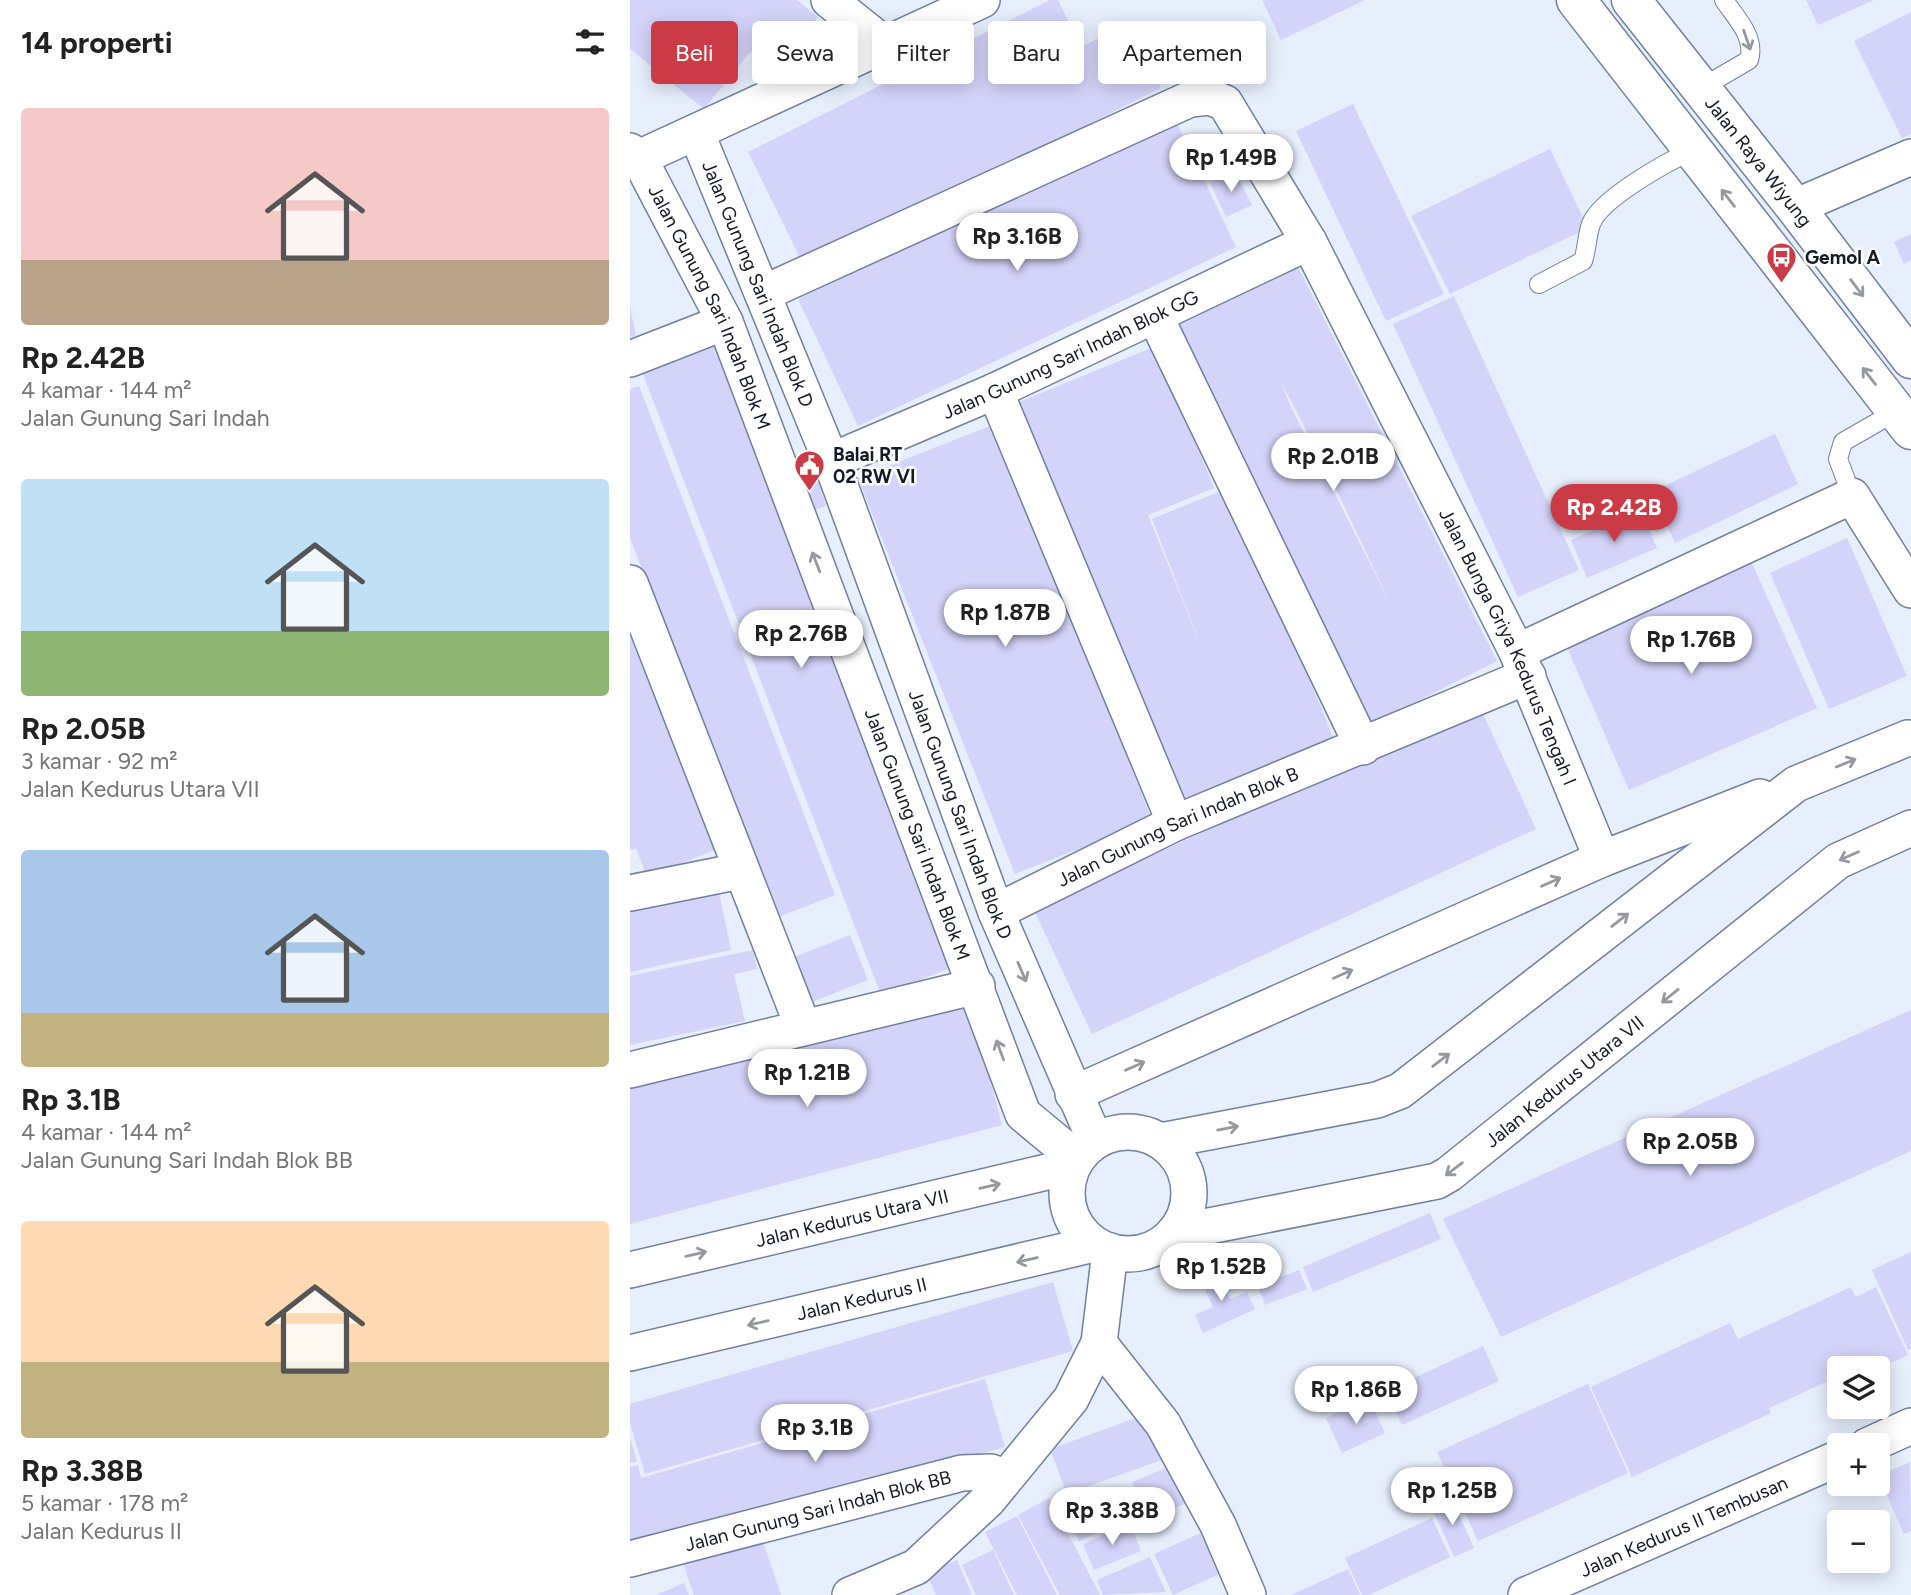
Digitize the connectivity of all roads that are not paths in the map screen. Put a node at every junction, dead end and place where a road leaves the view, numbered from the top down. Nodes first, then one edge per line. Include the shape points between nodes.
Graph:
1 (829, 0) edge
2 (982, 0) edge
3 (1576, 0) edge
4 (1724, 0) edge
5 (1639, 11) edge
6 (935, 21) edge
7 (872, 34) edge
8 (872, 50) edge
9 (1614, 51) junction
10 (1701, 88) junction
11 (696, 132) junction
12 (1691, 151) junction
13 (635, 154) edge
14 (1911, 157) edge
15 (1796, 207) junction
16 (1309, 242) junction
17 (1539, 284) dead end
18 (764, 293) junction
19 (1155, 316) junction
20 (725, 322) junction
21 (630, 359) edge
22 (1911, 359) edge
23 (995, 391) junction
24 (1904, 420) edge
25 (831, 461) junction
26 (1852, 496) junction
27 (630, 583) edge
28 (1911, 590) edge
29 (1522, 664) junction
30 (1908, 738) dead end
31 (1363, 747) junction
32 (1796, 783) junction
33 (1175, 823) junction
34 (1911, 828) edge
35 (1602, 859) junction
36 (740, 871) junction
37 (630, 893) edge
38 (996, 912) junction
39 (977, 986) junction
40 (803, 1027) junction
41 (630, 1070) edge
42 (1073, 1094) junction
43 (1161, 1141) junction
44 (1081, 1155) junction
45 (1174, 1233) junction
46 (1102, 1248) junction
47 (630, 1270) edge
48 (1100, 1343) junction
49 (630, 1353) edge
50 (1911, 1426) edge
51 (1890, 1436) edge
52 (1827, 1463) edge
53 (1006, 1477) junction
54 (630, 1559) edge
55 (922, 1581) edge
56 (850, 1595) edge
57 (1248, 1595) edge
58 (1526, 1595) edge

1 - 7 street
2 - 6 street
3 - 9 main road
4 -> 10 lane via 1748,35 1749,60
5 - 9 main road
5 - 10 main road, Jalan Raya Wiyung
8 - 11 street
9 - 12 main road
10 - 15 main road, Jalan Raya Wiyung
11 - 13 street
11 - 18 street, Jalan Gunung Sari Indah Blok D
12 - 17 lane via 1618,195 1592,222 1583,261
24 -> 12 main road
13 - 20 street, Jalan Gunung Sari Indah Blok M
14 - 15 street
15 -> 22 main road, Jalan Raya Wiyung
16 - 18 street, Jalan Bunga Griya Kedurus Tengah I via 1229,107 1210,97 1190,99
16 - 19 street, Jalan Gunung Sari Indah Blok GG
16 - 29 street, Jalan Bunga Griya Kedurus Tengah I
18 - 25 street, Jalan Gunung Sari Indah Blok D
19 - 23 street, Jalan Gunung Sari Indah Blok GG
19 - 31 street
20 - 21 street
39 -> 20 street, Jalan Gunung Sari Indah Blok M
23 - 25 street, Jalan Gunung Sari Indah Blok GG
23 - 33 street
24 - 26 lane via 1843,442 1838,459
25 - 38 street, Jalan Gunung Sari Indah Blok D
26 - 28 street
26 - 29 street, Jalan Gunung Sari Indah Blok B
27 - 36 street
29 - 31 street, Jalan Gunung Sari Indah Blok B
29 - 35 street, Jalan Bunga Griya Kedurus Tengah I
32 -> 30 street
31 - 33 street, Jalan Gunung Sari Indah Blok B
32 - 35 street
43 -> 32 street via 1377,1100 1400,1091
33 - 38 street, Jalan Gunung Sari Indah Blok B
34 -> 45 street, Jalan Kedurus Utara VII via 1838,861 1437,1181
42 -> 35 street
36 - 37 street
36 - 40 street
38 -> 42 street, Jalan Gunung Sari Indah Blok D
39 - 40 street
44 -> 39 street, Jalan Gunung Sari Indah Blok M via 1023,1114
40 - 41 street
42 - 44 street, Jalan Gunung Sari Indah Blok D
43 - 44 street via 1146,1133 1111,1133
43 - 45 street via 1175,1153 1189,1185 1189,1202
44 - 46 street via 1067,1183 1067,1201 1081,1233
47 -> 44 street, Jalan Kedurus Utara VII
45 - 46 street via 1145,1252 1128,1254
46 - 48 street
46 -> 49 street, Jalan Kedurus II
48 - 53 street via 1071,1399
48 - 57 street via 1163,1424 1218,1525
50 - 51 street
52 - 58 street, Jalan Kedurus II Tembusan
53 - 54 street, Jalan Gunung Sari Indah Blok BB via 992,1472 962,1473
53 - 55 street
55 - 56 street

